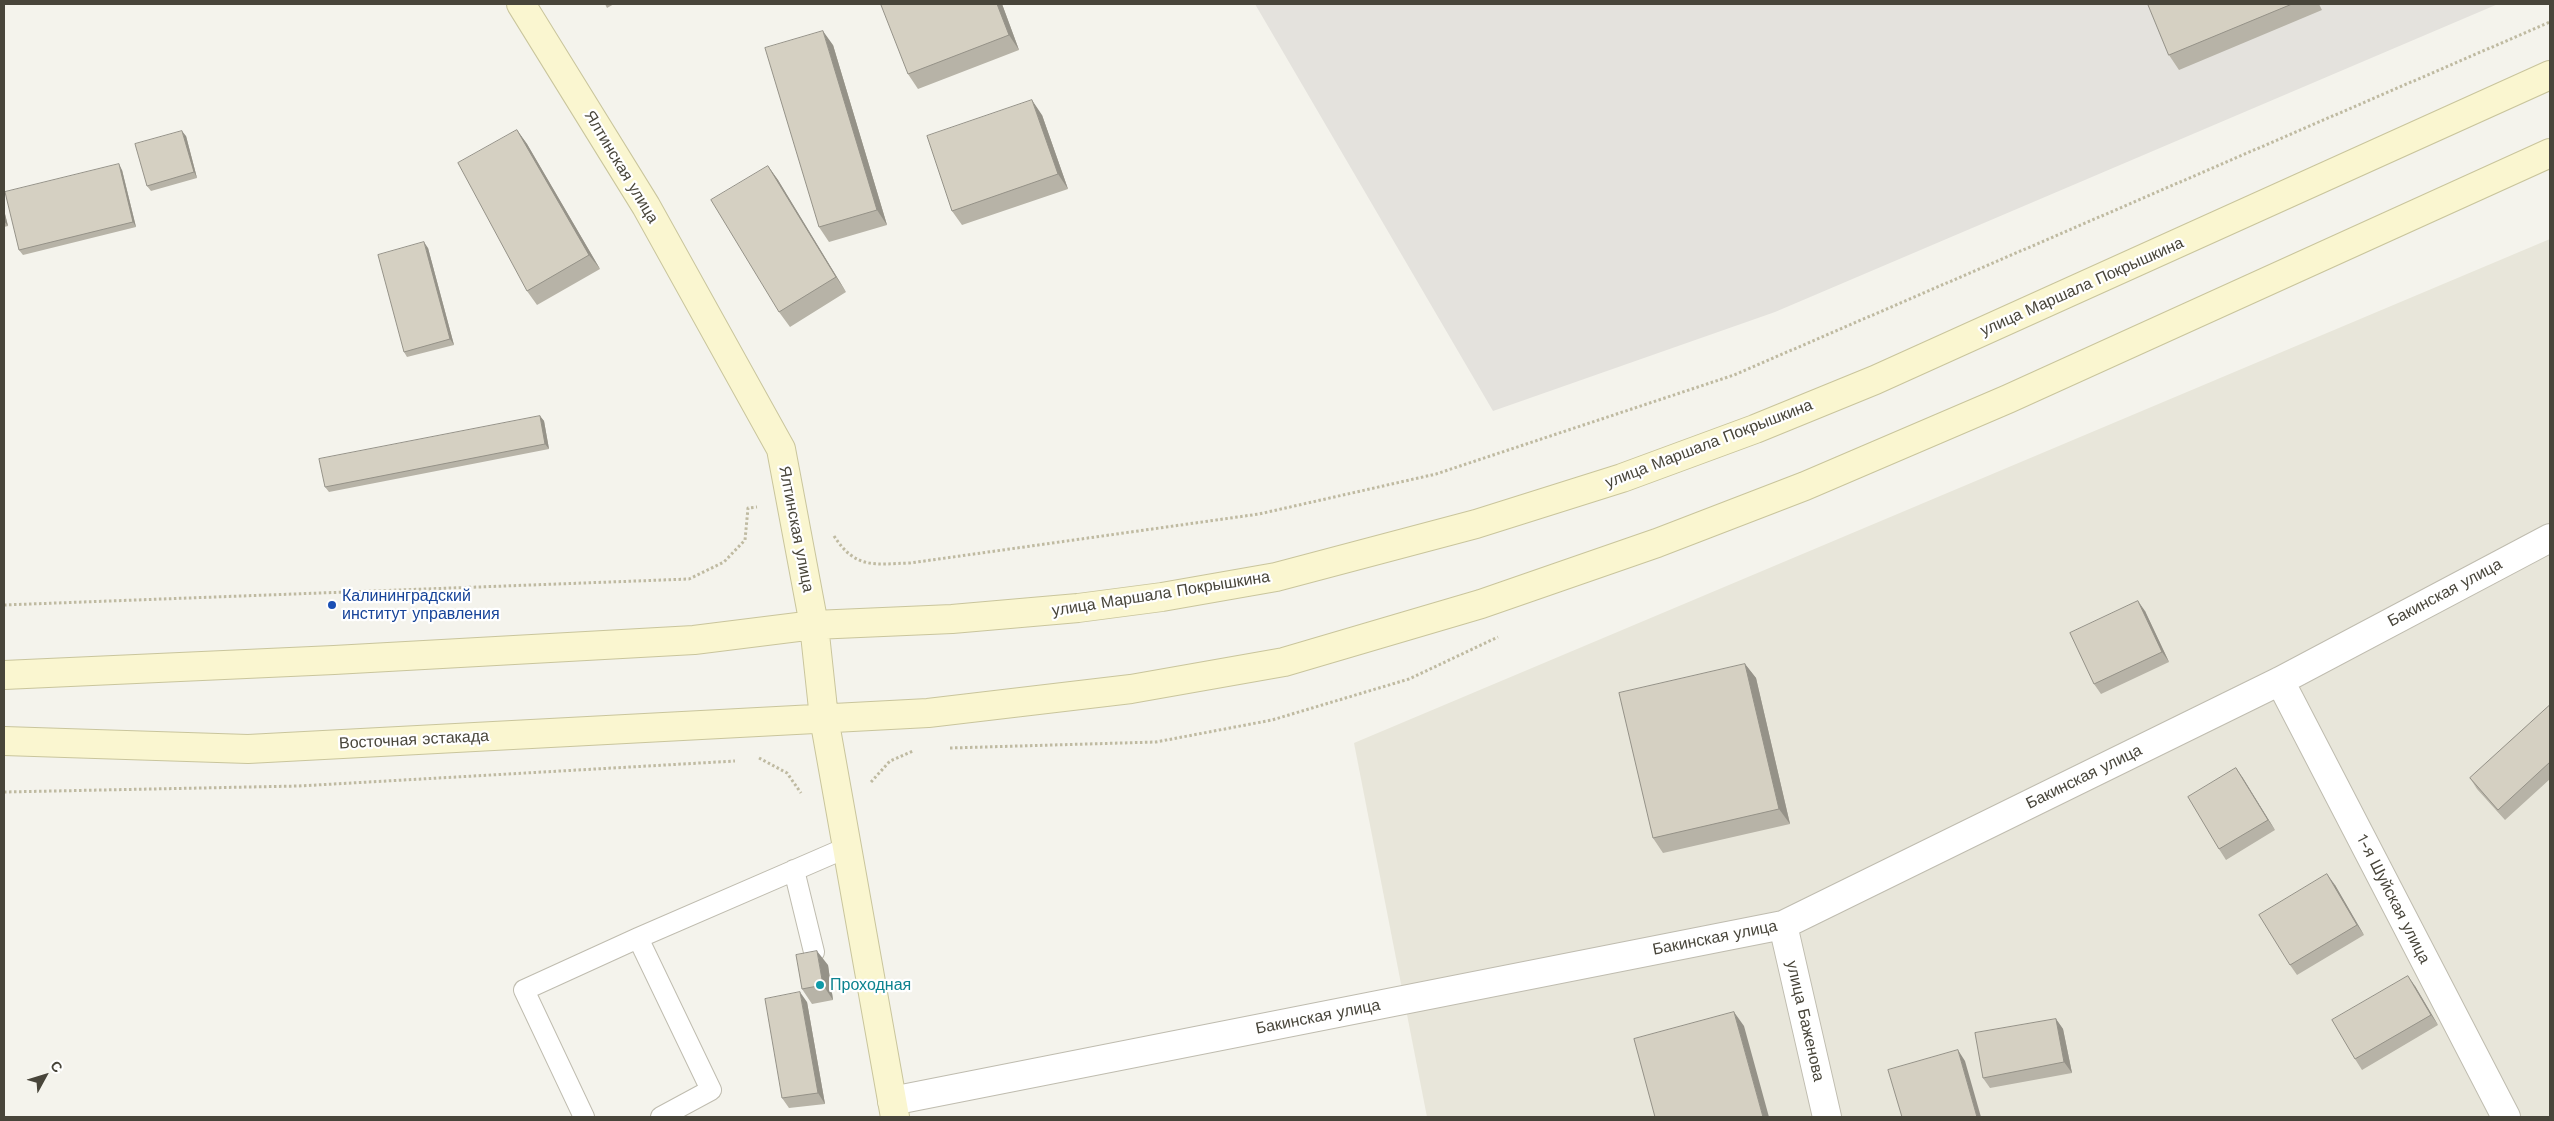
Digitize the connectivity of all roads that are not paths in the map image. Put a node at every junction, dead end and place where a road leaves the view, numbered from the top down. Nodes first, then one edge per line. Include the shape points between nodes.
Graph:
1 (521, 4) edge
2 (2550, 74) edge
3 (2550, 153) edge
4 (2550, 538) edge
5 (814, 625) junction
6 (4, 674) edge
7 (2280, 681) junction
8 (824, 718) junction
9 (4, 741) edge
10 (848, 847) junction
11 (794, 870) junction
12 (1783, 925) junction
13 (638, 938) junction
14 (814, 952) edge
15 (893, 1109) edge
16 (584, 1117) edge
17 (661, 1117) edge
18 (1827, 1117) edge
19 (2506, 1117) edge

1 - 5 main road, Ялтинская улица via 646,206 781,449
2 - 5 main road, улица Маршала Покрышкина via 1875,380 1622,478 1476,524 1276,577 1162,597 1018,615
3 - 8 main road via 2008,399 1805,486 1657,543 1481,604 1284,662 1150,686 928,713
4 - 7 street, Бакинская улица
5 - 6 main road via 684,641
5 - 8 main road, Ялтинская улица
7 - 12 street, Бакинская улица
7 - 19 street, 1-я Шуйская улица
8 - 9 main road, Восточная эстакада via 248,749
8 - 10 main road, Ялтинская улица
10 - 11 lane
10 - 15 main road, Ялтинская улица
11 - 13 lane
11 - 14 lane
12 - 15 street, Бакинская улица
12 - 18 street, улица Баженова
13 - 16 lane via 524,990
13 - 17 lane via 711,1090

